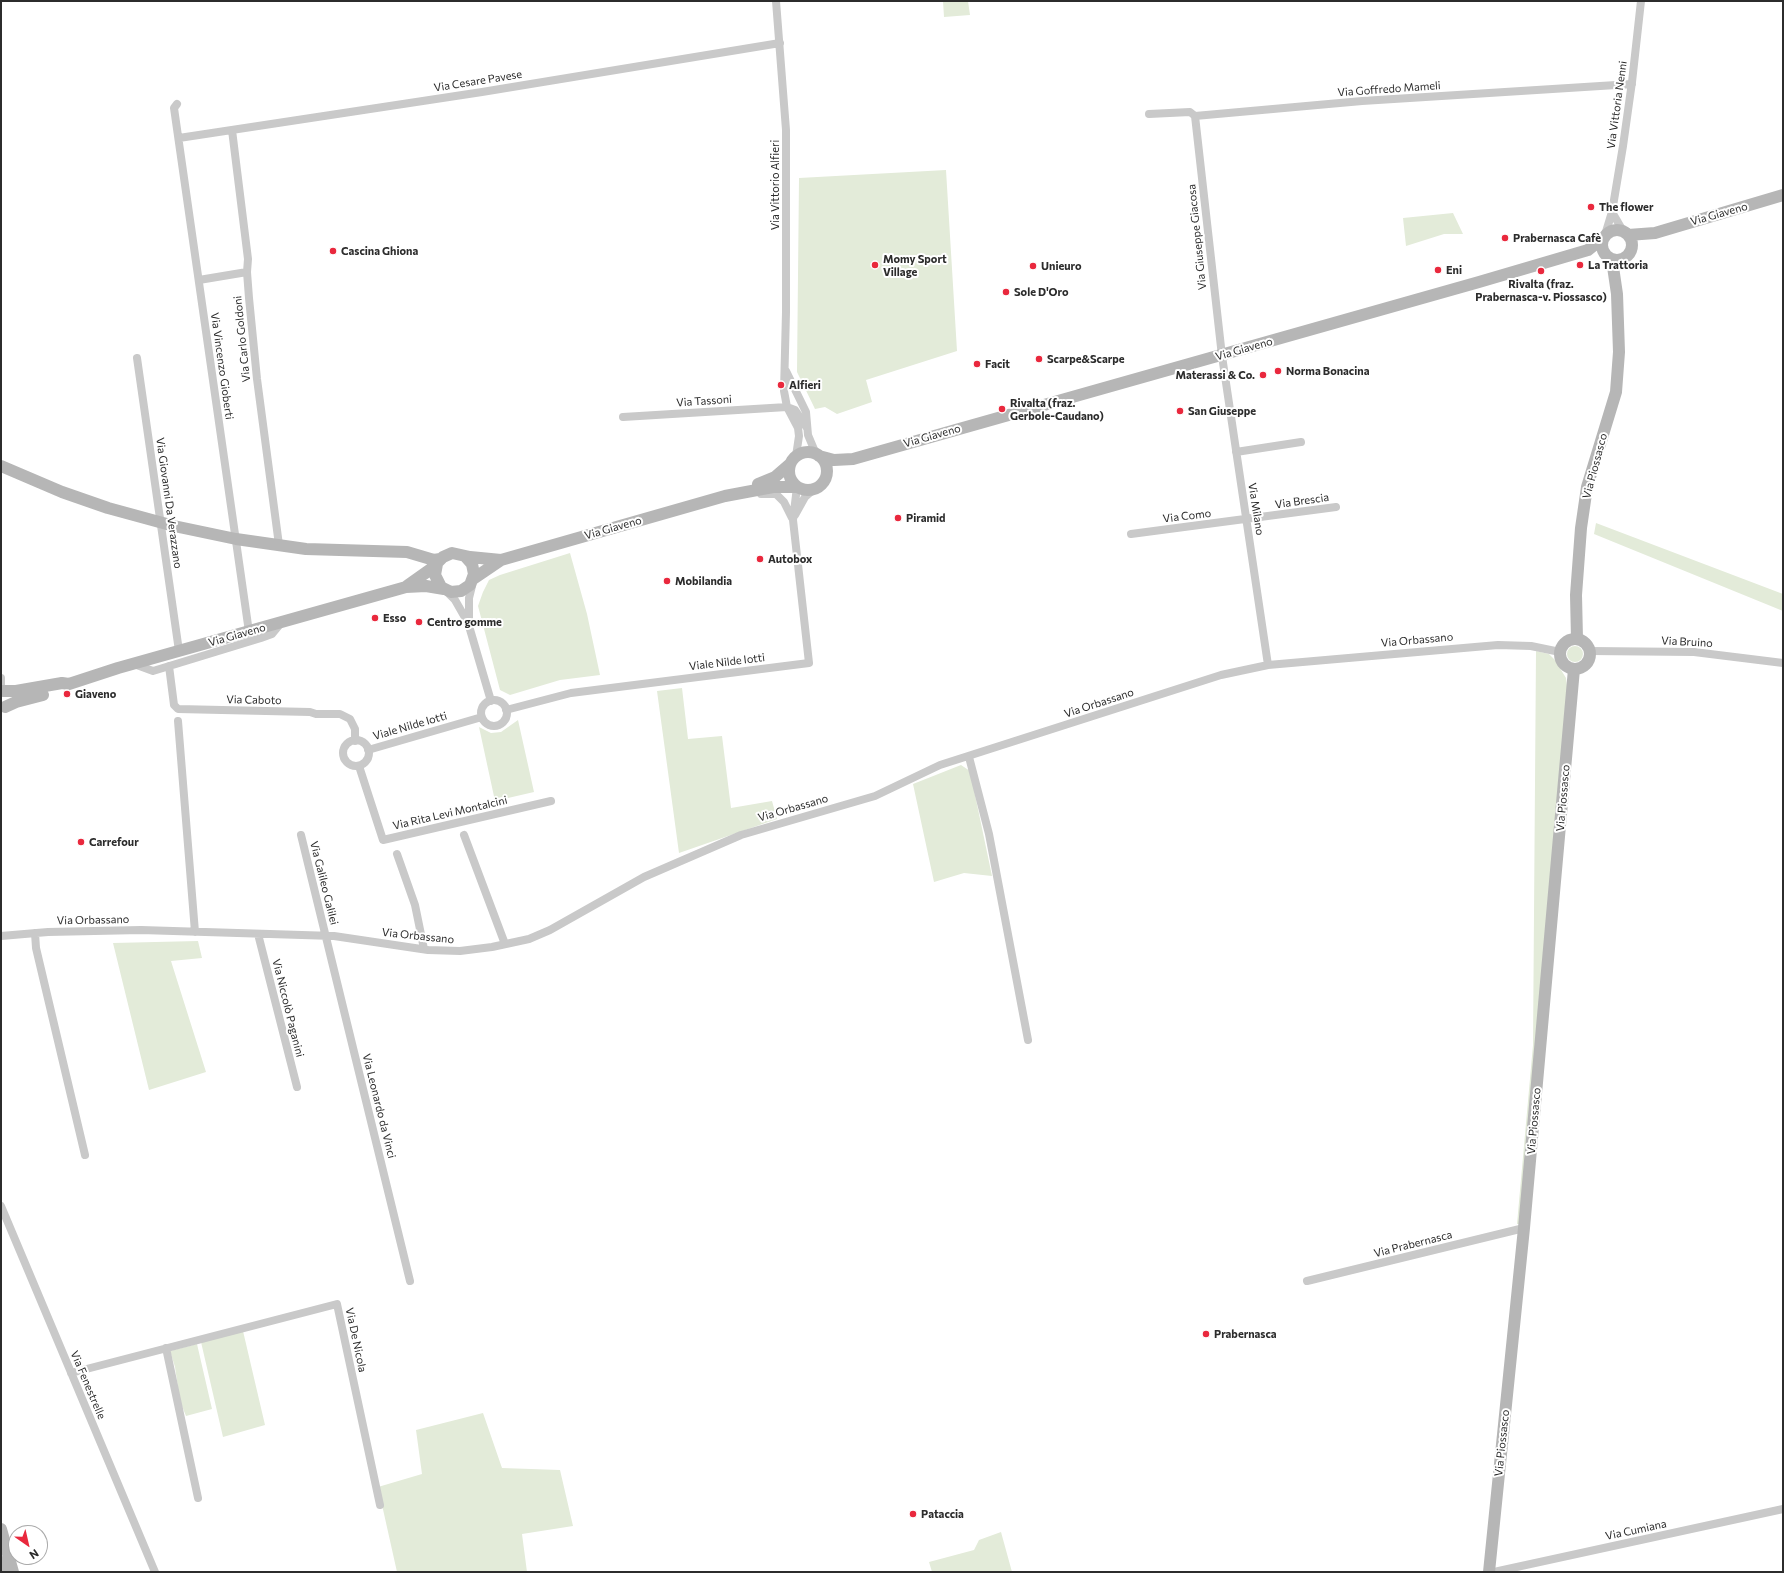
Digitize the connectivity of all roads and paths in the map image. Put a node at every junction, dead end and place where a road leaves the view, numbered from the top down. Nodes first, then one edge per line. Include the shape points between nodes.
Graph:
1 (776, 1) edge
2 (1641, 1) edge
3 (780, 43) junction
4 (1632, 84) junction
5 (177, 104) dead end
6 (1149, 114) dead end
7 (1195, 116) junction
8 (232, 130) junction
9 (179, 138) junction
10 (1783, 195) edge
11 (1612, 212) junction
12 (1604, 237) junction
13 (1628, 242) junction
14 (1588, 250) junction
15 (1609, 258) junction
16 (247, 272) junction
17 (199, 280) junction
18 (1617, 294) junction
19 (1222, 356) junction
20 (137, 358) dead end
21 (786, 370) junction
22 (787, 406) junction
23 (622, 417) dead end
24 (807, 428) junction
25 (1301, 442) dead end
26 (1236, 452) junction
27 (818, 455) junction
28 (853, 459) junction
29 (793, 460) junction
30 (1, 466) edge
31 (825, 480) junction
32 (796, 487) junction
33 (813, 490) junction
34 (726, 496) junction
35 (1336, 507) dead end
36 (793, 520) junction
37 (1246, 520) junction
38 (160, 522) junction
39 (1131, 534) dead end
40 (236, 539) junction
41 (279, 546) junction
42 (465, 556) junction
43 (501, 560) junction
44 (438, 562) junction
45 (473, 580) junction
46 (406, 587) junction
47 (444, 589) junction
48 (281, 622) junction
49 (469, 626) junction
50 (249, 632) junction
51 (1576, 639) junction
52 (179, 651) junction
53 (1590, 651) junction
54 (1560, 652) junction
55 (1783, 663) edge
56 (134, 664) junction
57 (1268, 665) junction
58 (170, 666) junction
59 (1574, 669) junction
60 (1, 678) edge
61 (69, 684) junction
62 (2, 690) edge
63 (491, 701) junction
64 (3, 709) edge
65 (506, 710) junction
66 (482, 717) junction
67 (178, 721) dead end
68 (355, 741) junction
69 (368, 750) junction
70 (968, 757) junction
71 (359, 766) junction
72 (551, 801) dead end
73 (301, 835) dead end
74 (464, 835) dead end
75 (397, 854) dead end
76 (196, 932) junction
77 (35, 933) junction
78 (258, 934) junction
79 (1, 936) edge
80 (327, 936) junction
81 (505, 944) junction
82 (424, 950) junction
83 (1028, 1040) dead end
84 (297, 1087) dead end
85 (85, 1155) dead end
86 (1, 1206) edge
87 (1524, 1228) junction
88 (1307, 1281) dead end
89 (410, 1282) dead end
90 (166, 1348) junction
91 (71, 1373) junction
92 (198, 1498) dead end
93 (380, 1505) dead end
94 (1783, 1509) edge
95 (1, 1529) edge
96 (1, 1562) edge
97 (4, 1572) edge
98 (12, 1572) edge
99 (155, 1572) edge
100 (1489, 1572) edge
101 (1494, 1572) edge

1 - 3 street, Via Vittorio Alfieri
2 - 4 street, Via Vittoria Nenni
3 - 8 street, Via Cesare Pavese
3 - 21 street, Via Vittorio Alfieri via 786,130
4 - 7 street, Via Goffredo Mameli via 1362,101
4 - 11 street, Via Vittoria Nenni
5 - 9 street, Via Vincenzo Gioberti via 174,108
6 - 7 street, Via Goffredo Mameli via 1190,112
7 - 19 street, Via Giuseppe Giacosa
8 - 9 street, Via Cesare Pavese
8 - 16 street, Via Carlo Goldoni via 248,259
9 - 17 street, Via Vincenzo Gioberti
10 - 13 main road, Via Giaveno
11 - 12 street, Via Vittoria Nenni
11 - 13 street
12 - 13 main road, Via Giaveno via 1614,230
12 - 14 main road, Via Giaveno
12 - 15 main road via 1601,248
13 - 15 main road, Via Giaveno via 1620,261
13 - 18 main road, Via Piossasco
14 - 15 main road
14 - 19 main road, Via Giaveno
15 - 18 main road, Via Piossasco
16 - 17 street
16 - 41 street, Via Carlo Goldoni via 257,379
17 - 40 street, Via Vincenzo Gioberti
18 - 51 main road, Via Piossasco via 1619,352 1616,392 1587,487 1576,596
19 - 26 street, Via Milano
19 - 28 main road, Via Giaveno
20 - 38 street, Via Giovanni Da Verazzano
21 - 22 street, Via Vittorio Alfieri via 784,391
21 - 24 street, Via Vittorio Alfieri via 806,412
22 - 23 street, Via Tassoni
22 - 24 street, Via Vittorio Alfieri via 795,410
22 - 29 street, Via Vittorio Alfieri via 798,428 799,438
24 - 27 street, Via Vittorio Alfieri via 811,444
25 - 26 street
26 - 37 street, Via Milano
27 - 28 main road, Via Giaveno via 834,460
27 - 29 main road, Via Giaveno via 806,452
27 - 31 main road via 827,470
28 - 31 main road, Via Giaveno
29 - 32 main road via 789,476
29 - 34 main road, Via Giaveno via 775,477
30 - 38 main road via 62,492
31 - 33 main road, Via Giaveno
32 - 33 main road, Via Giaveno
32 - 34 main road, Via Giaveno via 773,486
32 - 36 street
33 - 36 street via 800,505
34 - 36 street, Via Giaveno via 776,494 787,507
34 - 43 main road, Via Giaveno
35 - 37 street, Via Brescia
36 - 65 street, Viale Nilde Iotti via 810,663 571,693
37 - 39 street, Via Como
37 - 57 street, Via Milano
38 - 40 main road
38 - 52 street, Via Giovanni Da Verazzano
40 - 41 main road
40 - 50 street, Via Vincenzo Gioberti
41 - 44 main road via 407,552
42 - 43 main road, Via Giaveno
42 - 44 main road, Via Giaveno via 452,553
42 - 45 main road via 474,569
43 - 45 main road, Via Giaveno
44 - 46 main road, Via Giaveno
44 - 47 main road via 436,579
45 - 47 main road, Via Giaveno via 461,591 452,592
45 - 49 street via 469,598
46 - 47 main road, Via Giaveno via 426,586
46 - 48 main road, Via Giaveno
47 - 49 street via 455,600
48 - 50 main road, Via Giaveno
48 - 58 street via 272,634
49 - 63 street
50 - 52 main road, Via Giaveno
51 - 53 main road via 1585,643
51 - 54 main road via 1564,644
52 - 56 main road, Via Giaveno
53 - 55 street, Via Bruino via 1694,652
53 - 59 main road via 1586,664
54 - 57 street, Via Orbassano via 1531,646 1498,644
54 - 59 main road via 1565,666
56 - 58 street via 154,671
56 - 61 main road, Via Giaveno
57 - 70 street, Via Orbassano via 1221,675
58 - 68 street, Via Caboto via 174,705 178,709 340,714 350,719 355,729
59 - 87 main road, Via Piossasco
60 - 62 street
61 - 62 main road, Via Giaveno via 16,691
61 - 64 main road, Via Giaveno via 63,689 16,702
62 - 64 main road via 7,699
63 - 65 street via 499,702
63 - 66 street via 483,708
65 - 66 street via 505,719 497,726 486,723
66 - 69 street, Viale Nilde Iotti
67 - 76 street
68 - 69 street, Viale Nilde Iotti via 363,743
68 - 71 street via 346,746 344,757 351,765
69 - 71 street, Viale Nilde Iotti via 368,758
70 - 81 street, Via Orbassano via 940,765 875,796 741,835 644,878 550,930 529,939
70 - 83 street via 991,842
71 - 72 street, Via Rita Levi Montalcini via 383,840
73 - 80 street, Via Galileo Galilei
74 - 81 street
75 - 82 street via 415,905
76 - 77 street, Via Orbassano via 141,930
76 - 78 street, Via Orbassano
77 - 79 street, Via Orbassano
77 - 85 street via 36,948
78 - 80 street, Via Orbassano
78 - 84 street, Via Niccolò Paganini
80 - 82 street, Via Orbassano
80 - 89 street, Via Leonardo da Vinci
81 - 82 street, Via Orbassano via 460,951
86 - 91 street, Via Fenestrelle
87 - 88 street, Via Prabernasca
87 - 100 main road, Via Piossasco
90 - 91 street, Via De Nicola
90 - 92 street
90 - 93 street, Via De Nicola via 337,1304
91 - 99 street, Via Fenestrelle
94 - 101 street, Via Cumiana
95 - 98 main road
96 - 97 main road

